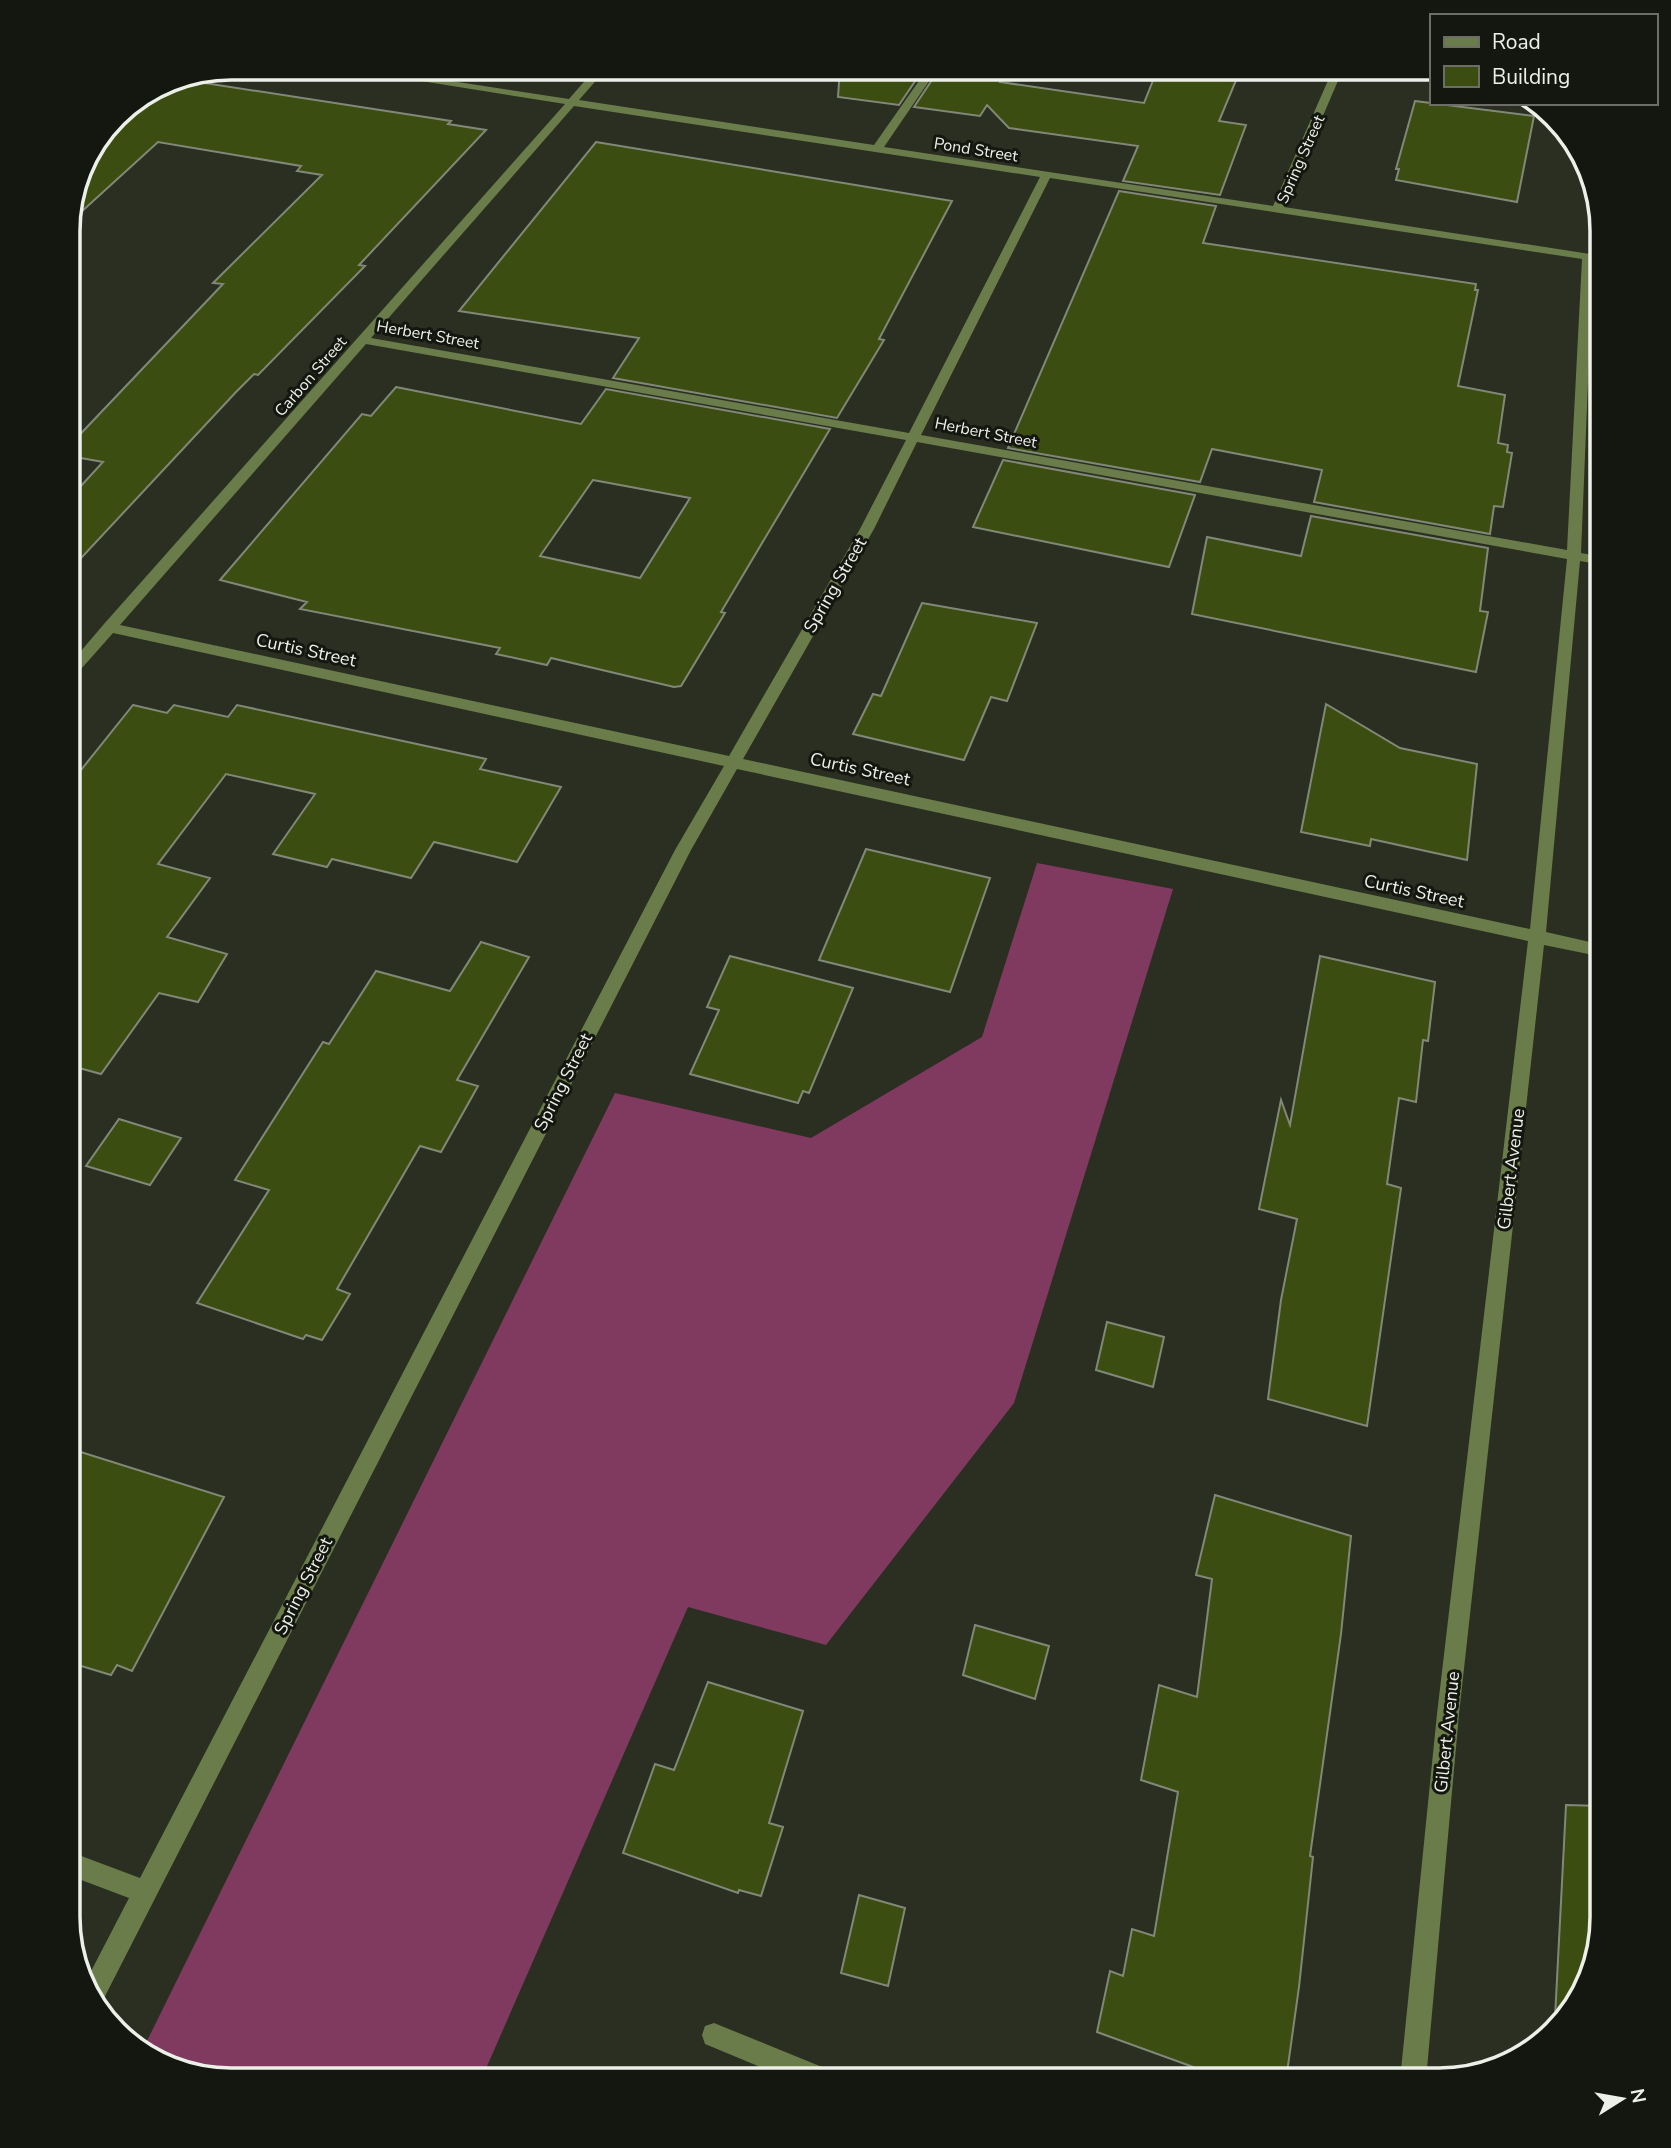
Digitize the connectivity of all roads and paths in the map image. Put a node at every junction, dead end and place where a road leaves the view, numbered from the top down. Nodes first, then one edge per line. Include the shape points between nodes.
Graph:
1 (427, 81) edge
2 (591, 81) edge
3 (924, 81) edge
4 (1334, 81) edge
5 (571, 104) junction
6 (876, 150) junction
7 (1046, 175) junction
8 (1277, 210) junction
9 (1590, 257) edge
10 (1590, 329) edge
11 (363, 340) junction
12 (914, 435) junction
13 (1574, 556) junction
14 (1590, 559) edge
15 (110, 627) junction
16 (81, 661) edge
17 (734, 761) junction
18 (1537, 937) junction
19 (1590, 948) edge
20 (80, 1868) edge
21 (145, 1892) junction
22 (97, 1985) edge
23 (714, 2035) dead end
24 (794, 2068) edge
25 (1414, 2068) edge

1 - 5 street, Pond Street
2 - 5 street, Carbon Street
3 - 6 street
4 - 8 street, Spring Street
5 - 6 street, Pond Street
5 - 11 street, Carbon Street
6 - 7 street, Pond Street
7 - 8 street, Pond Street
7 - 12 street, Spring Street
8 - 9 street, Pond Street
10 - 13 street, Gilbert Avenue
11 - 12 street, Herbert Street
11 - 15 street, Carbon Street
12 - 13 street, Herbert Street via 1287,507
12 - 17 street, Spring Street via 867,529
13 - 14 street, Herbert Street
13 - 18 street, Gilbert Avenue
15 - 16 street, Carbon Street
15 - 17 street, Curtis Street
17 - 18 street, Curtis Street
17 - 21 street, Spring Street via 670,875
18 - 19 street, Curtis Street
18 - 25 street, Gilbert Avenue via 1448,1714
20 - 21 street
21 - 22 street, Spring Street
23 - 24 street

